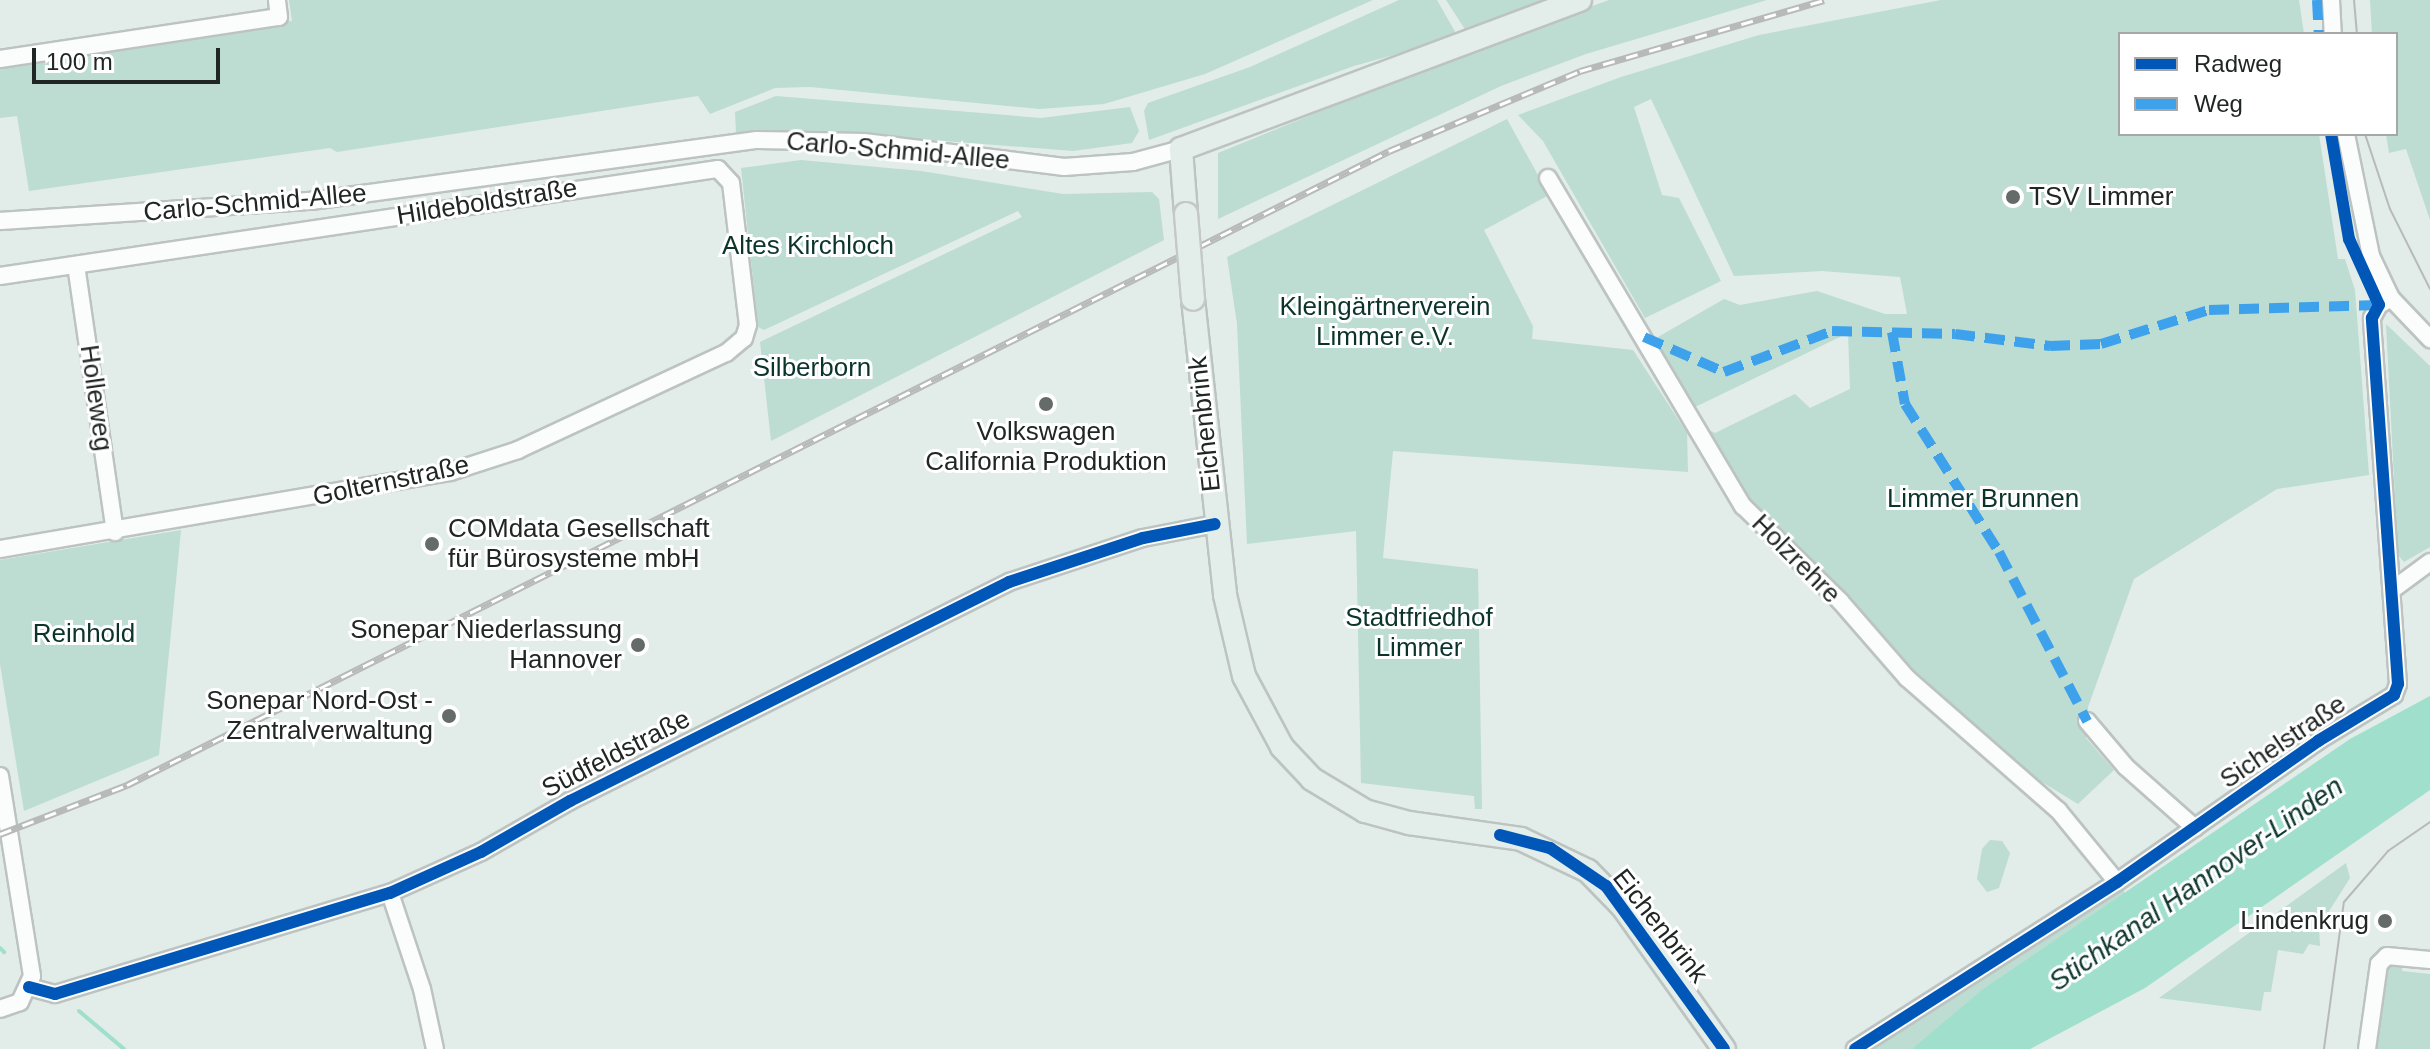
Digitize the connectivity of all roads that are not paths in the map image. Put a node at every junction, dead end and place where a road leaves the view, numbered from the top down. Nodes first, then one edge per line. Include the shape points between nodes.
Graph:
1 (1580, 0) edge
2 (2331, 0) edge
3 (278, 8) edge
4 (2333, 32) edge
5 (0, 59) edge
6 (2346, 136) edge
7 (1181, 149) junction
8 (1548, 178) dead end
9 (0, 221) edge
10 (76, 265) junction
11 (0, 276) edge
12 (2391, 298) junction
13 (748, 325) joint
14 (2430, 339) edge
15 (1215, 524) junction
16 (115, 532) junction
17 (0, 549) edge
18 (2430, 562) edge
19 (2392, 590) junction
20 (2087, 721) dead end
21 (0, 776) edge
22 (2195, 828) junction
23 (2117, 882) junction
24 (390, 893) junction
25 (2430, 960) edge
26 (29, 987) junction
27 (0, 1009) edge
28 (435, 1049) edge
29 (1724, 1049) edge
30 (1855, 1049) edge
31 (2367, 1049) edge

1 - 7 main road, Carlo-Schmid-Allee
2 - 4 street
3 - 5 street
6 - 12 street via 2363,230
7 - 9 street, Carlo-Schmid-Allee via 1141,161 1064,167 827,139 743,141 311,201
7 - 15 main road, Eichenbrink, bridge
8 - 23 street, Holzrehre via 1743,506 1840,601 1907,678 2065,817
10 - 11 street, Hildeboldstraße
10 - 13 street, Hildeboldstraße via 718,169 731,183
10 - 16 street, Holleweg
12 - 14 street
12 - 19 street, Sichelstraße via 2372,318
13 - 16 street, Golternstraße via 744,338 726,353 518,450 450,472
15 - 24 street, Südfeldstraße via 1143,538 1009,582 570,801 481,852
15 - 29 main road, Eichenbrink via 1244,676 1267,727 1301,769 1365,811 1409,823 1521,839 1588,871 1643,932
16 - 17 street, Golternstraße
18 - 19 street
19 - 22 street, Sichelstraße via 2398,684 2394,695
20 - 22 street via 2126,767
21 - 26 street via 31,965
22 - 23 street, Sichelstraße
23 - 30 street, Sichelstraße
24 - 26 street, Südfeldstraße via 55,994
24 - 28 street via 422,989
25 - 31 street via 2382,960
26 - 27 street via 20,1002

